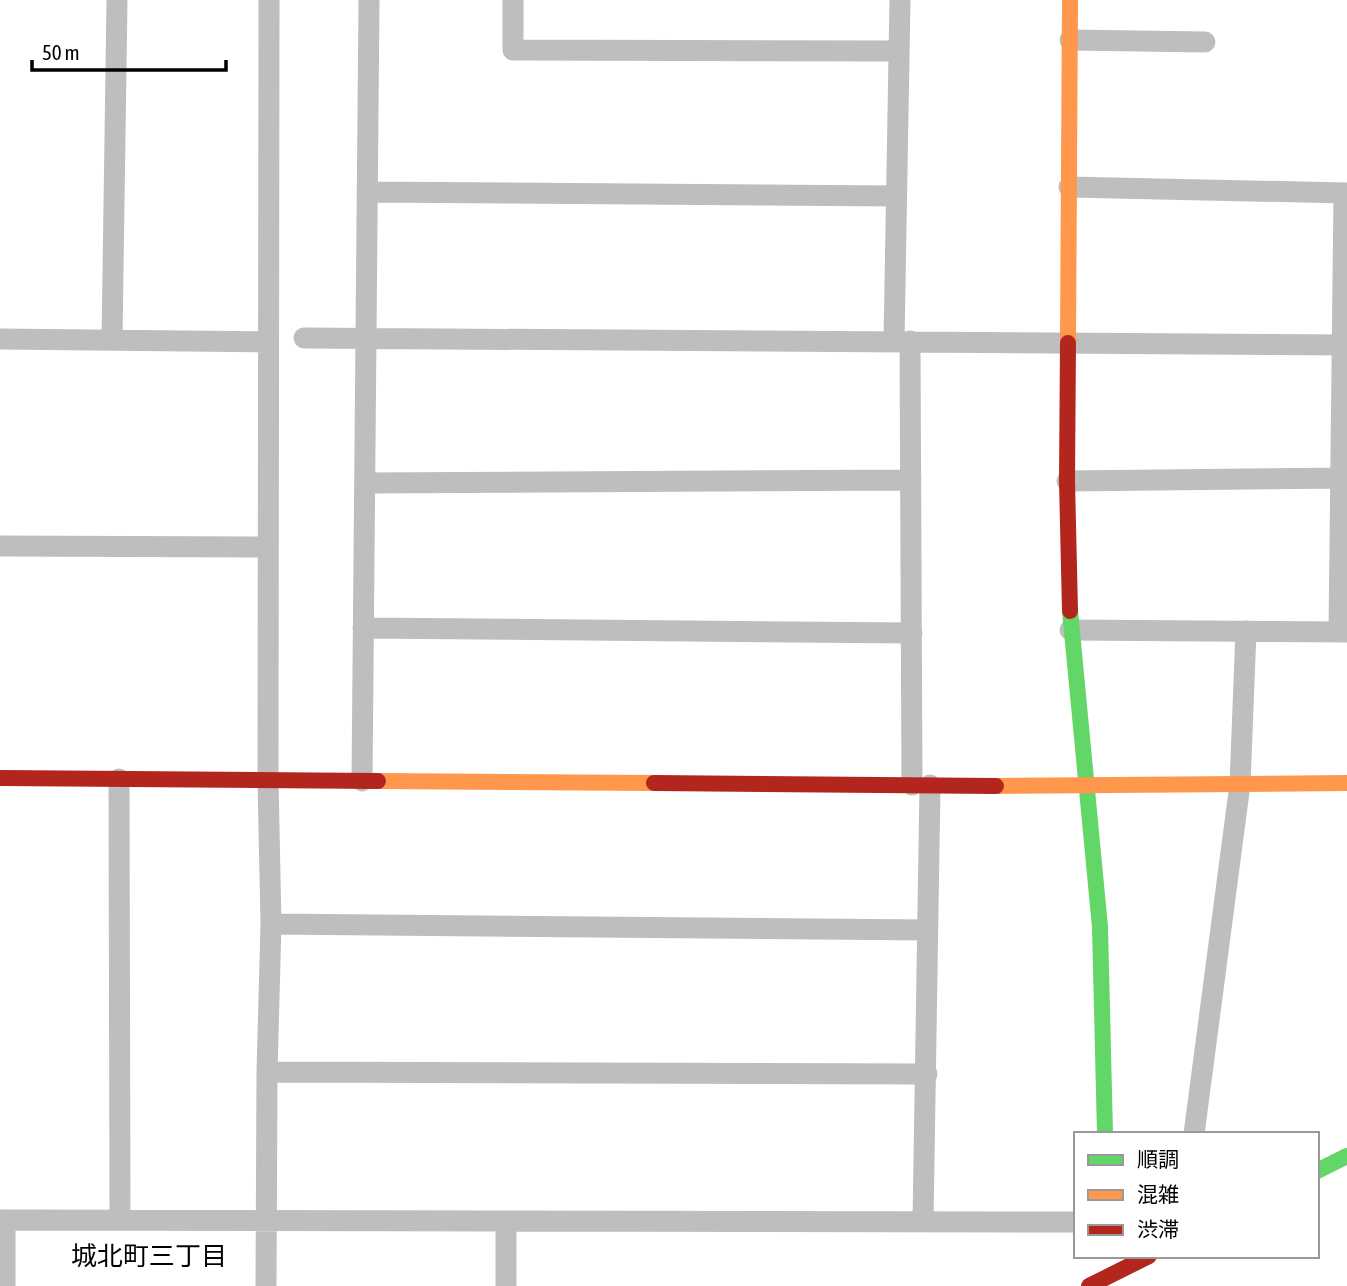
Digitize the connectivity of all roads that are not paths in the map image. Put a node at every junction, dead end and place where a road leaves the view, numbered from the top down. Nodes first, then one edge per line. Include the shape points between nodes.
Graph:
1 (117, 0) edge
2 (270, 0) edge
3 (369, 0) edge
4 (513, 0) edge
5 (900, 0) edge
6 (1070, 0) edge
7 (1070, 40) junction
8 (1205, 42) dead end
9 (899, 51) junction
10 (1069, 187) junction
11 (367, 192) junction
12 (1345, 193) edge
13 (896, 196) junction
14 (304, 338) dead end
15 (365, 338) junction
16 (0, 339) edge
17 (112, 340) junction
18 (902, 341) junction
19 (268, 342) junction
20 (1069, 342) junction
21 (1345, 345) edge
22 (1344, 478) edge
23 (911, 480) junction
24 (1067, 481) junction
25 (365, 484) junction
26 (0, 546) edge
27 (268, 547) junction
28 (363, 628) junction
29 (1070, 630) junction
30 (1246, 631) junction
31 (1343, 632) edge
32 (912, 633) junction
33 (0, 778) edge
34 (119, 779) junction
35 (268, 781) junction
36 (362, 782) junction
37 (1347, 783) edge
38 (1240, 784) junction
39 (921, 785) junction
40 (1087, 787) junction
41 (271, 924) junction
42 (927, 930) junction
43 (267, 1073) junction
44 (927, 1074) junction
45 (1105, 1132) edge
46 (1194, 1132) edge
47 (1347, 1156) edge
48 (1319, 1170) edge
49 (2, 1220) edge
50 (120, 1220) junction
51 (267, 1220) junction
52 (506, 1221) junction
53 (923, 1222) junction
54 (1074, 1222) edge
55 (1106, 1258) edge
56 (1146, 1258) edge
57 (1106, 1282) edge
58 (5, 1286) edge
59 (267, 1286) edge
60 (506, 1286) edge
61 (1089, 1286) edge

1 - 17 street
2 - 19 street
3 - 11 street
4 - 9 street via 513,50
5 - 9 street
6 - 7 street
7 - 8 street
7 - 10 street
9 - 13 street
10 - 12 street
10 - 20 street
11 - 13 street
11 - 15 street
12 - 21 street
13 - 18 street
14 - 15 street
15 - 18 street
15 - 25 street
16 - 17 street
17 - 19 street
18 - 20 street
18 - 23 street
19 - 27 street
20 - 21 street
20 - 24 street
21 - 22 street
22 - 24 street
22 - 31 street
23 - 25 street
23 - 32 street
24 - 29 street
25 - 28 street
26 - 27 street
27 - 35 street
28 - 32 street
28 - 36 street
29 - 30 street
29 - 40 street
30 - 31 street
30 - 38 street
32 - 39 street
33 - 34 street
34 - 35 street
34 - 50 street
35 - 36 street
35 - 41 street
36 - 39 street
37 - 38 street
38 - 40 street
38 - 46 street
39 - 40 street
39 - 42 street
40 - 45 street via 1100,927
41 - 42 street
41 - 43 street
42 - 44 street
43 - 44 street
43 - 51 street
44 - 53 street
47 - 48 street
49 - 50 street
49 - 58 street
50 - 51 street
51 - 52 street
51 - 59 street
52 - 53 street
52 - 60 street
53 - 54 street
55 - 57 street
56 - 57 street
57 - 61 street

